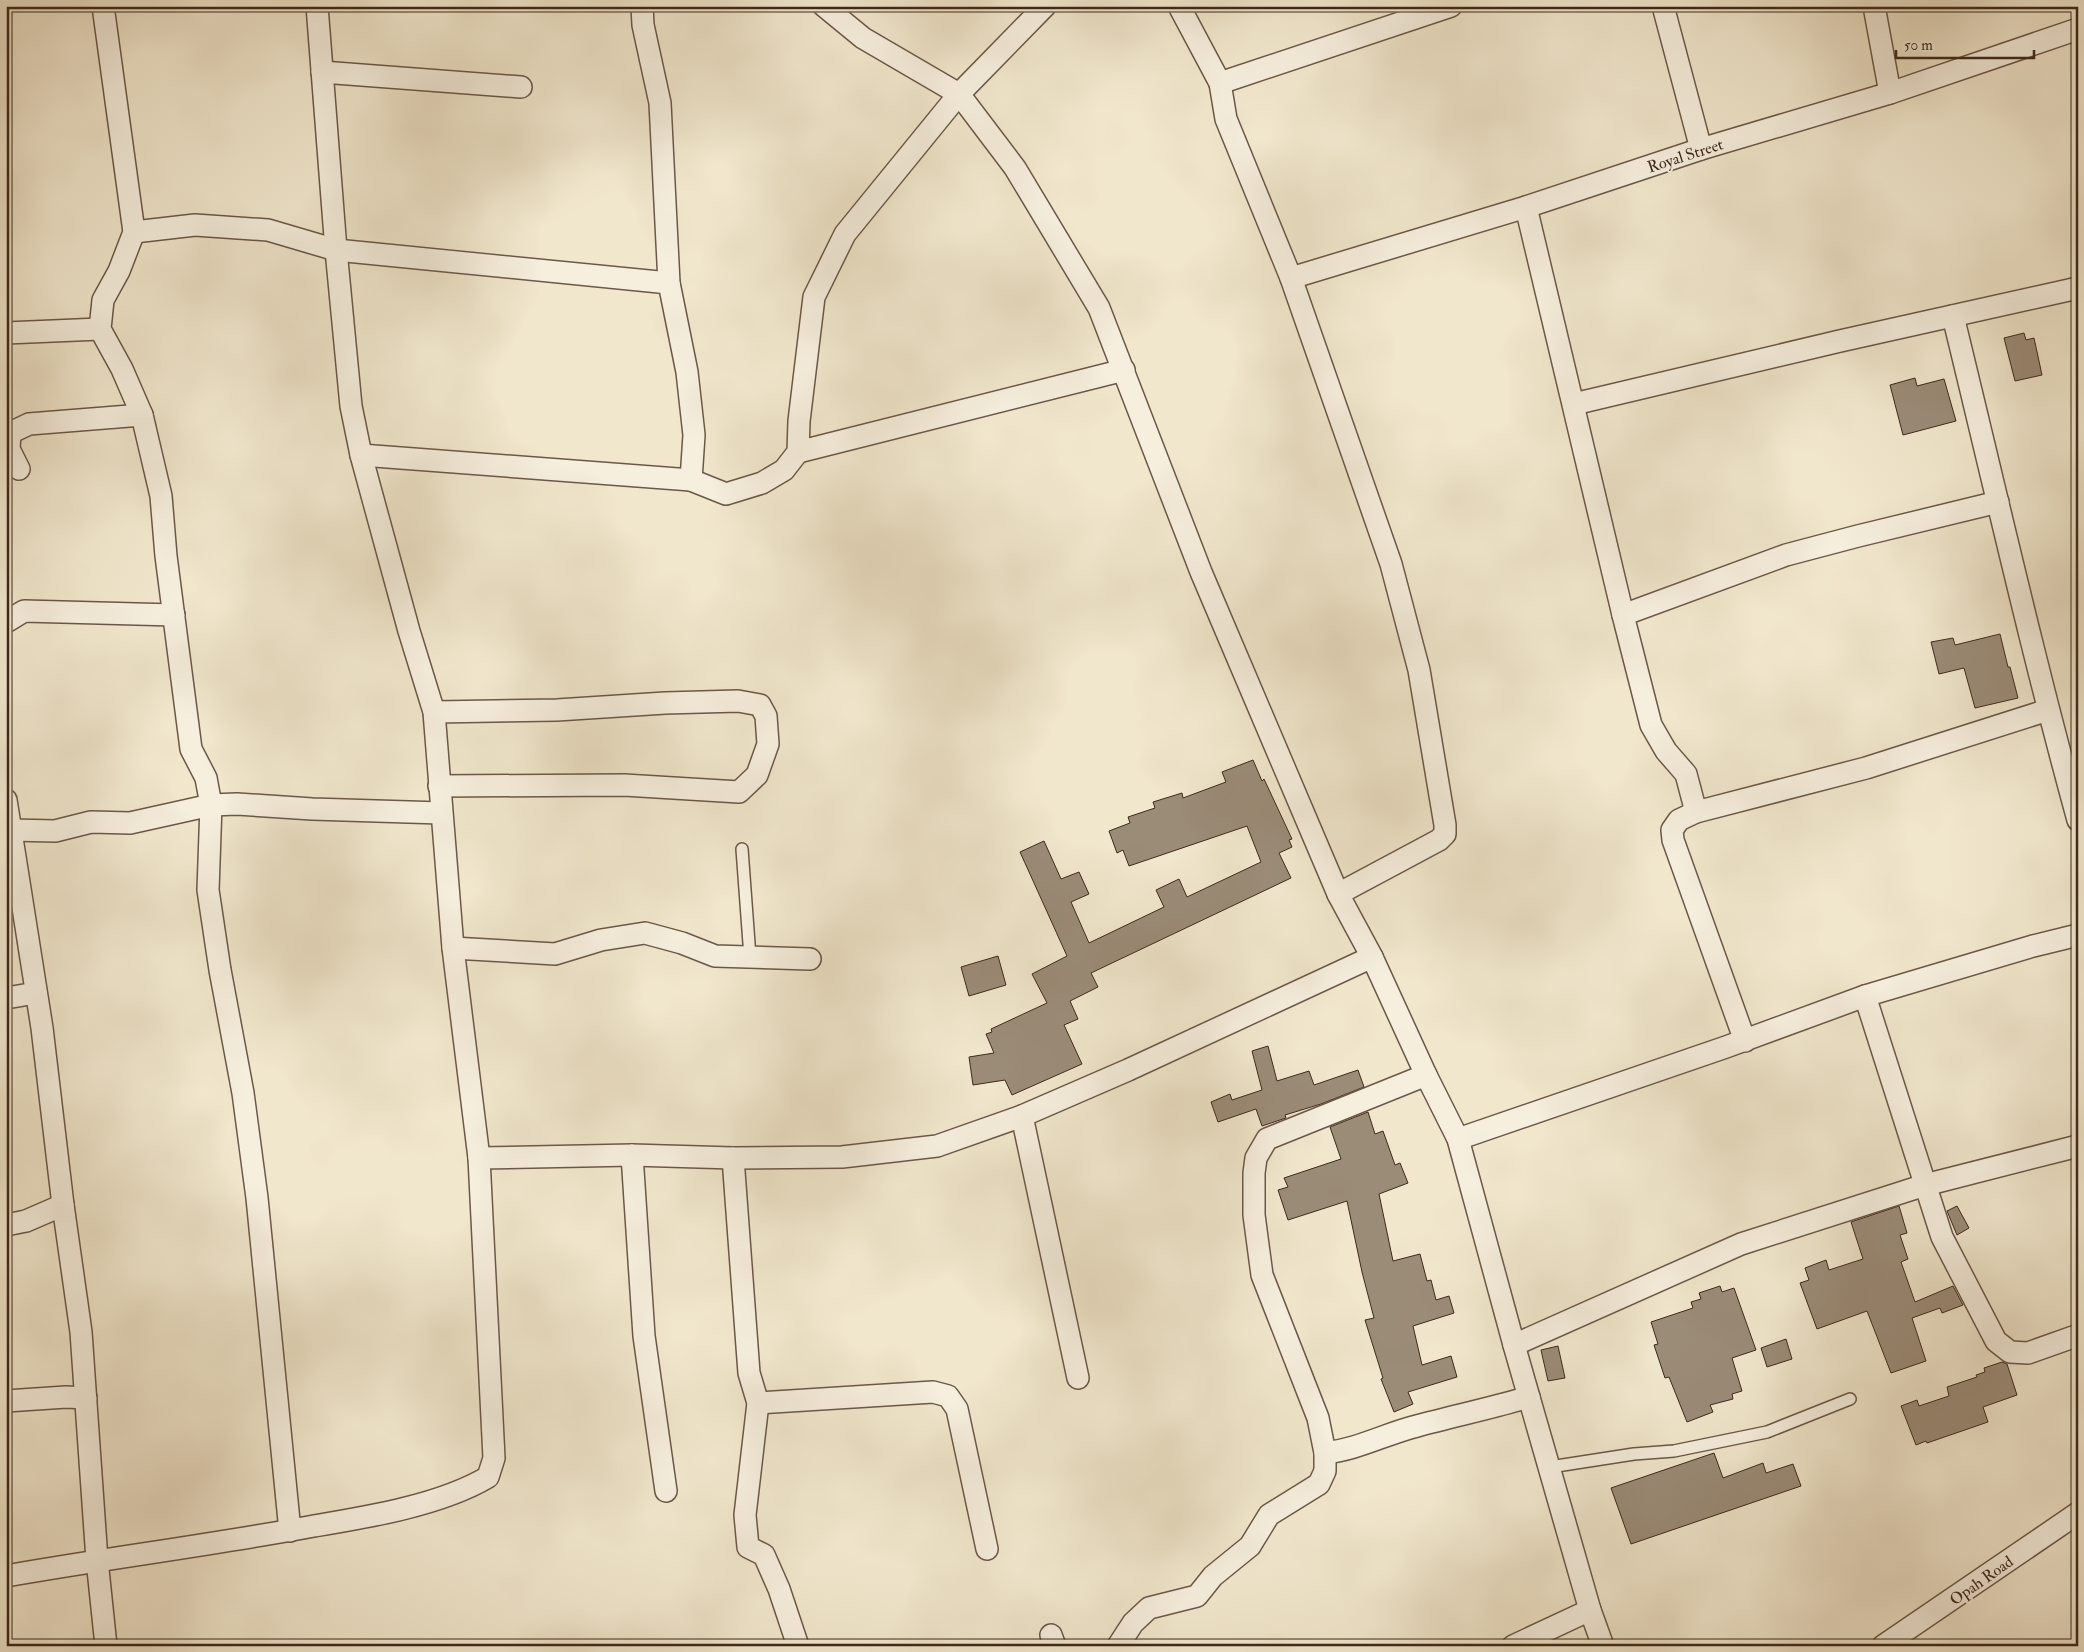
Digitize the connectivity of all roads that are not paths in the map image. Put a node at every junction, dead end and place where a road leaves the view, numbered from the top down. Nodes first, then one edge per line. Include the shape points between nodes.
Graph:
1 (103, 6) edge
2 (317, 6) edge
3 (642, 6) edge
4 (824, 6) edge
5 (1045, 6) edge
6 (1179, 6) edge
7 (1451, 6) edge
8 (1663, 6) edge
9 (1874, 6) edge
10 (2078, 29) edge
11 (322, 72) junction
12 (1220, 83) junction
13 (521, 87) dead end
14 (1890, 93) junction
15 (959, 94) junction
16 (1701, 149) junction
17 (1526, 207) junction
18 (134, 232) junction
19 (336, 250) junction
20 (1291, 278) junction
21 (669, 283) junction
22 (2078, 288) edge
23 (1953, 316) junction
24 (100, 329) junction
25 (6, 333) edge
26 (1124, 370) junction
27 (1574, 404) junction
28 (142, 415) junction
29 (798, 452) junction
30 (361, 455) junction
31 (19, 469) dead end
32 (691, 480) junction
33 (1998, 502) junction
34 (174, 615) junction
35 (1623, 615) junction
36 (6, 622) edge
37 (2048, 710) junction
38 (434, 712) junction
39 (439, 786) junction
40 (6, 800) edge
41 (211, 805) junction
42 (1696, 812) junction
43 (441, 813) junction
44 (2078, 820) edge
45 (11, 830) junction
46 (742, 849) dead end
47 (1338, 894) junction
48 (2078, 935) edge
49 (452, 948) junction
50 (750, 957) junction
51 (1372, 957) junction
52 (810, 959) dead end
53 (36, 993) junction
54 (1865, 996) junction
55 (6, 998) edge
56 (1744, 1040) junction
57 (1426, 1075) junction
58 (1022, 1116) junction
59 (1458, 1139) junction
60 (2078, 1146) edge
61 (632, 1155) junction
62 (479, 1158) junction
63 (733, 1158) junction
64 (1925, 1185) junction
65 (63, 1205) junction
66 (6, 1225) edge
67 (2076, 1336) dead end
68 (1514, 1345) junction
69 (1078, 1378) dead end
70 (1529, 1397) junction
71 (86, 1398) junction
72 (1850, 1399) dead end
73 (6, 1401) edge
74 (758, 1403) junction
75 (1325, 1453) junction
76 (1550, 1467) junction
77 (666, 1491) dead end
78 (2078, 1513) edge
79 (290, 1531) junction
80 (987, 1550) dead end
81 (97, 1560) junction
82 (6, 1576) edge
83 (1590, 1610) junction
84 (106, 1646) edge
85 (798, 1646) edge
86 (1118, 1646) edge
87 (1512, 1646) edge
88 (1603, 1646) edge
89 (1883, 1646) edge

1 - 18 street
2 - 11 street
3 - 21 street via 660,103
4 - 15 street via 863,38
5 - 15 street
6 - 12 street
7 - 12 street
8 - 16 street
9 - 14 street
10 - 14 street, Royal Street
11 - 13 street
11 - 19 street
12 - 20 street via 1226,119
14 - 16 street, Royal Street
15 - 26 street via 1015,168 1100,308
15 - 29 street via 845,234 814,297
16 - 17 street, Royal Street
17 - 20 street, Royal Street
17 - 27 street
18 - 19 street via 195,225 268,230
18 - 24 street via 119,271 103,300
19 - 21 street
19 - 30 street via 351,406
20 - 47 street via 1391,564 1419,670 1445,825 1440,840
21 - 32 street via 687,372 694,436
22 - 23 street
23 - 27 street
23 - 33 street
24 - 25 street
24 - 28 street
26 - 29 street
26 - 47 street via 1201,572
27 - 35 street
28 - 31 street via 29,424 10,433 9,449
28 - 34 street via 161,496
29 - 32 street via 784,470 762,483 726,494
30 - 32 street
30 - 38 street
33 - 35 street via 1786,555
33 - 37 street
34 - 36 street via 24,612
34 - 41 street via 191,749 206,778
35 - 42 street via 1651,725 1666,751 1686,774
37 - 42 street via 1866,768
37 - 44 street
38 - 39 street
38 - 39 street via 738,701 760,705 766,716 768,744 756,775 739,792 624,785
39 - 43 street
40 - 45 street
41 - 43 street
41 - 45 street via 130,823 91,822 55,831
41 - 79 street via 208,890 243,1093 257,1198
42 - 56 street via 1679,820 1672,830 1673,840
43 - 49 street
45 - 53 street
46 - 50 lane
47 - 51 street
48 - 54 street
49 - 50 street via 555,954 601,940 645,933 715,956
49 - 62 street
50 - 52 street
51 - 57 street
51 - 58 street
53 - 55 street
53 - 65 street
54 - 56 street
54 - 64 street
56 - 59 street
57 - 59 street
57 - 75 street via 1267,1139 1256,1158 1254,1215 1262,1275 1318,1418
58 - 63 street via 937,1146 842,1157
58 - 69 street
59 - 68 street
60 - 64 street
61 - 62 street
61 - 63 street
61 - 77 street via 644,1336
62 - 79 street via 494,1458 488,1477 467,1490 374,1516
63 - 74 street via 749,1373
64 - 67 street via 1942,1237 1996,1342 2010,1352 2028,1353
64 - 68 street via 1741,1244
65 - 66 street via 26,1222
65 - 71 street via 81,1332
68 - 70 street
70 - 75 street via 1416,1426 1348,1450
70 - 76 street
71 - 73 street
71 - 81 street
72 - 76 lane via 1768,1432 1674,1451
74 - 80 street via 933,1392 948,1396 957,1409
74 - 85 street via 744,1515 748,1547 764,1555
75 - 86 street via 1325,1471 1319,1484 1269,1515 1250,1546 1213,1576 1197,1596 1149,1608 1133,1623
76 - 83 street
78 - 89 street, Opah Road
79 - 81 street
81 - 82 street
81 - 84 street
83 - 87 street
83 - 88 street

